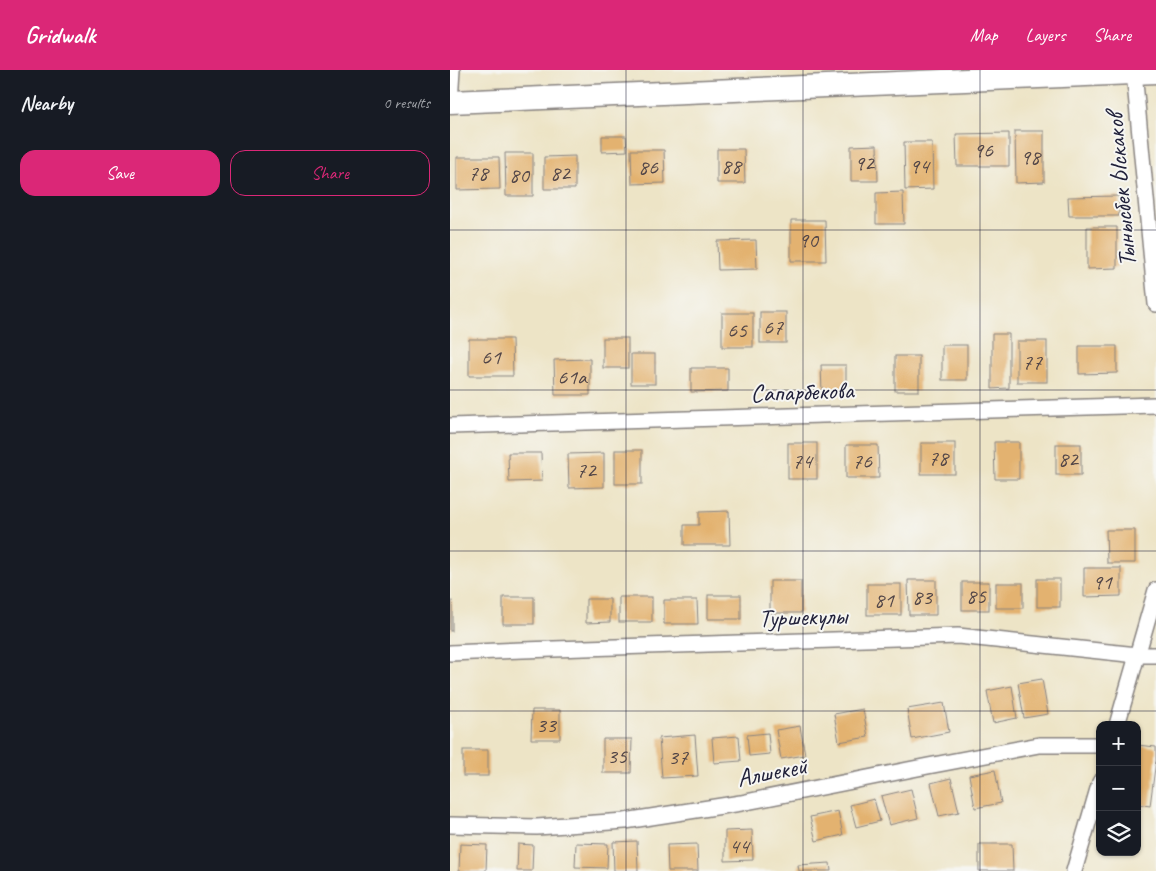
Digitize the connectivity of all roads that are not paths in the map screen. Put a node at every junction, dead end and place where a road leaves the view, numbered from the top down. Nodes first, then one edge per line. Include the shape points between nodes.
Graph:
1 (452, 70) edge
2 (1145, 72) edge
3 (1043, 73) edge
4 (450, 102) edge
5 (1156, 304) edge
6 (1156, 405) edge
7 (450, 426) edge
8 (1156, 590) edge
9 (450, 653) edge
10 (1156, 655) edge
11 (1137, 656) junction
12 (1118, 721) edge
13 (1096, 745) edge
14 (1096, 796) edge
15 (450, 825) edge
16 (1074, 871) edge

1 - 4 street
2 - 3 main road
2 - 5 street, Тынысбек Ыскаков
3 - 4 main road
6 - 7 street, Сапарбекова
8 - 11 street
9 - 11 street, Туршекулы via 958,636
10 - 11 street, Туршекулы
11 - 12 street
13 - 15 street, Алшекей via 1039,745 741,803 625,821 536,827
14 - 16 street

